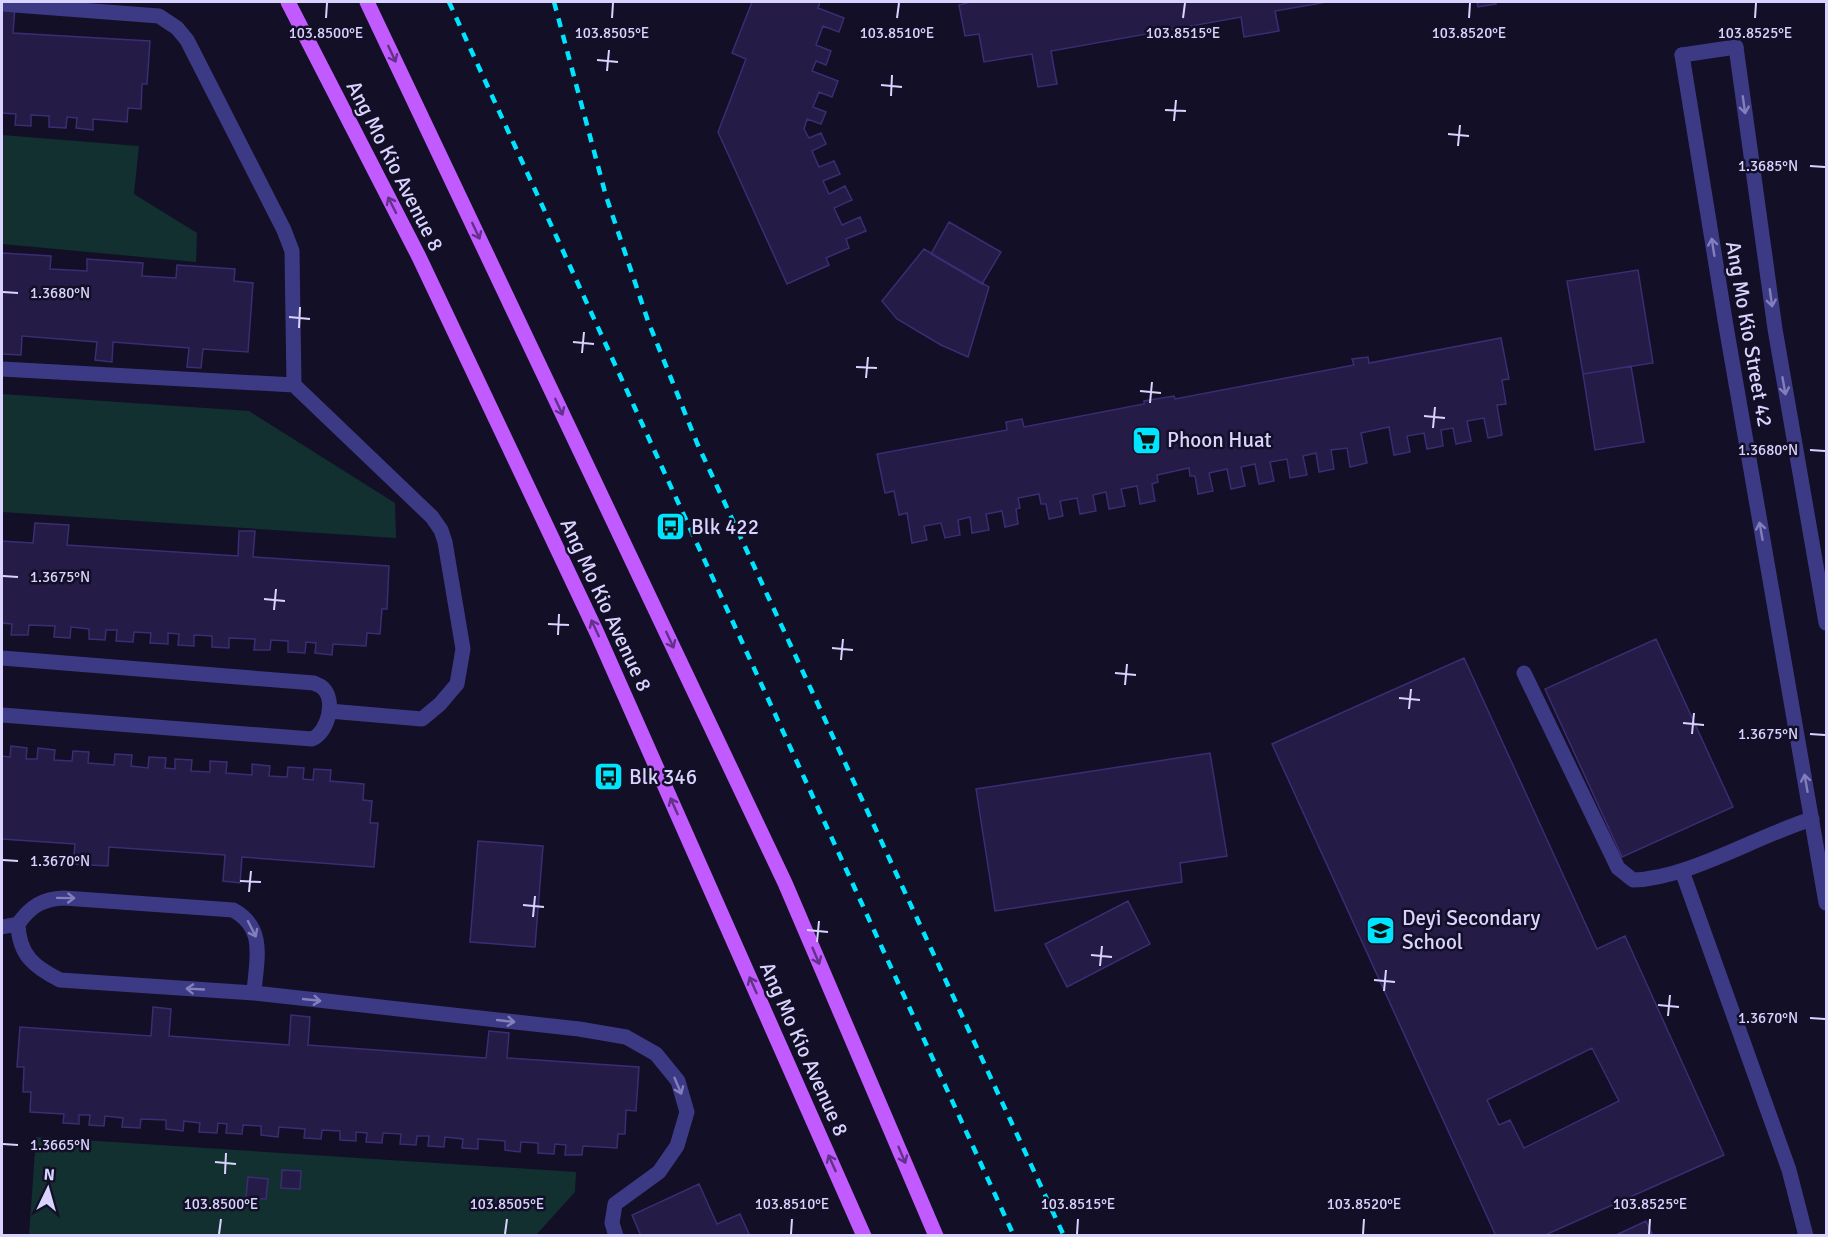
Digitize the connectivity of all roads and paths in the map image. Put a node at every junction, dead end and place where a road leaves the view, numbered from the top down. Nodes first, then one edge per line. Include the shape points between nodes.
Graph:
1 (288, 2) edge
2 (367, 2) edge
3 (2, 4) edge
4 (2, 369) edge
5 (294, 386) junction
6 (1827, 623) edge
7 (2, 658) edge
8 (1524, 673) dead end
9 (329, 711) junction
10 (2, 716) edge
11 (1812, 819) junction
12 (1682, 871) junction
13 (1827, 903) edge
14 (18, 924) junction
15 (2, 927) edge
16 (254, 993) junction
17 (616, 1236) edge
18 (864, 1236) edge
19 (936, 1236) edge
20 (1806, 1236) edge

18 -> 1 main road, Ang Mo Kio Avenue 8 via 597,633 419,257
2 -> 19 main road, Ang Mo Kio Avenue 8 via 785,884
3 - 5 street via 159,16 187,40 292,251
4 - 5 street
5 - 9 street via 441,530 463,649 457,684 422,719
11 -> 6 street, Ang Mo Kio Street 42 via 1682,55 1736,47 1775,329
7 - 9 street via 314,683 323,688
8 - 12 street via 1618,868 1633,880
9 - 10 street via 327,725 320,736 312,739
11 - 12 street
11 - 13 street, Ang Mo Kio Street 42
12 - 20 street via 1789,1170
14 - 15 street
16 -> 14 street via 60,980 42,971 25,953
14 -> 16 street via 29,909 42,901 64,898 233,910 249,922 257,938
16 -> 17 street via 579,1029 626,1037 657,1054 678,1081 687,1112 677,1146 659,1172 615,1204 612,1223

